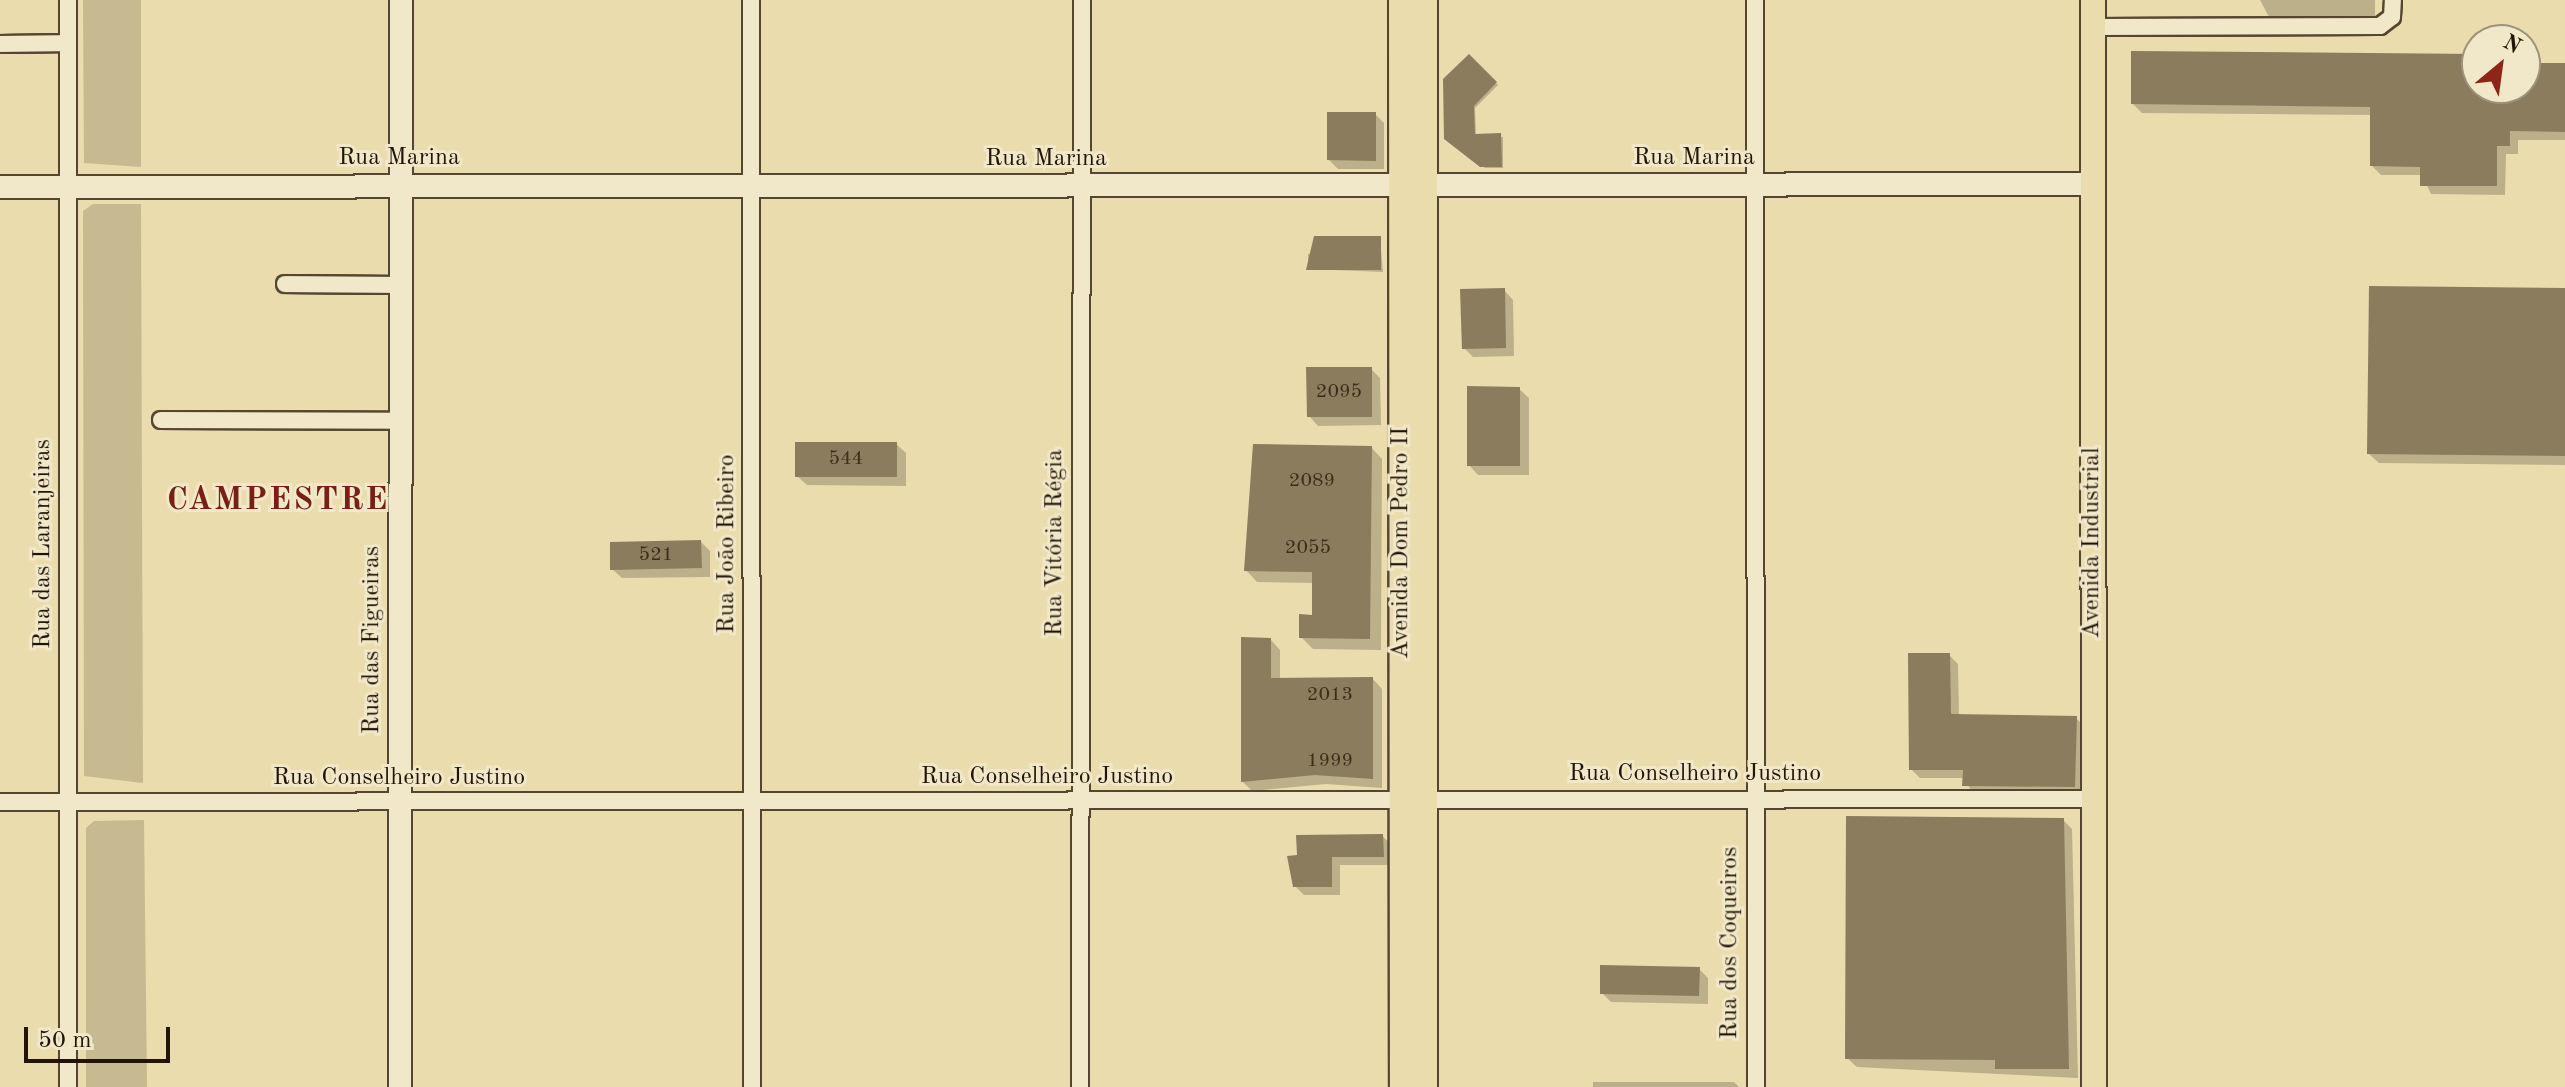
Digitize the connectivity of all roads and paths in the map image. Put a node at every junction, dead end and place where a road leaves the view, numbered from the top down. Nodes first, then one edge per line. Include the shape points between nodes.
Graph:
1 (68, 0) edge
2 (401, 0) edge
3 (751, 0) edge
4 (1082, 0) edge
5 (1401, 0) edge
6 (1425, 0) edge
7 (1755, 0) edge
8 (2093, 0) edge
9 (2393, 0) edge
10 (2093, 27) junction
11 (68, 43) junction
12 (0, 44) edge
13 (1755, 184) junction
14 (2093, 184) junction
15 (398, 185) junction
16 (1080, 185) junction
17 (1412, 185) junction
18 (0, 187) edge
19 (68, 187) junction
20 (751, 187) junction
21 (285, 284) dead end
22 (398, 285) junction
23 (161, 420) dead end
24 (399, 421) junction
25 (1756, 799) junction
26 (2094, 799) junction
27 (1080, 801) junction
28 (1415, 801) junction
29 (0, 802) edge
30 (68, 802) junction
31 (752, 802) junction
32 (400, 803) junction
33 (68, 1087) edge
34 (400, 1087) edge
35 (752, 1087) edge
36 (1080, 1087) edge
37 (1402, 1087) edge
38 (1425, 1087) edge
39 (1756, 1087) edge
40 (2094, 1087) edge

1 - 11 street, Rua das Laranjeiras
2 - 15 street, Rua das Figueiras
3 - 20 street, Rua João Ribeiro
4 - 16 street, Rua Vitória Régia
5 - 17 main road, Avenida Dom Pedro II
6 - 17 main road, Avenida Dom Pedro II
7 - 13 street, Rua dos Coqueiros
8 - 10 main road, Avenida Industrial
9 - 10 street via 2389,22
10 - 14 main road, Avenida Industrial
11 - 12 street
11 - 19 street, Rua das Laranjeiras
13 - 14 street, Rua Marina
13 - 17 street, Rua Marina
13 - 25 street, Rua dos Coqueiros
14 - 26 main road, Avenida Industrial
15 - 19 street, Rua Marina
15 - 20 street, Rua Marina
15 - 22 street, Rua das Figueiras
16 - 17 street, Rua Marina
16 - 20 street, Rua Marina
16 - 27 street, Rua Vitória Régia
17 - 28 main road, Avenida Dom Pedro II
18 - 19 street, Rua Marina
19 - 30 street, Rua das Laranjeiras
20 - 31 street, Rua João Ribeiro
21 - 22 street
22 - 24 street, Rua das Figueiras
23 - 24 street
24 - 32 street, Rua das Figueiras
25 - 26 street, Rua Conselheiro Justino
25 - 28 street, Rua Conselheiro Justino
25 - 39 street, Rua dos Coqueiros
26 - 40 main road, Avenida Industrial
27 - 28 street, Rua Conselheiro Justino
27 - 31 street, Rua Conselheiro Justino
27 - 36 street, Rua Vitória Régia
28 - 37 main road, Avenida Dom Pedro II
28 - 38 main road, Avenida Dom Pedro II
29 - 30 street, Rua Conselheiro Justino
30 - 32 street, Rua Conselheiro Justino
30 - 33 street, Rua das Laranjeiras
31 - 32 street, Rua Conselheiro Justino
31 - 35 street, Rua João Ribeiro
32 - 34 street, Rua das Figueiras

